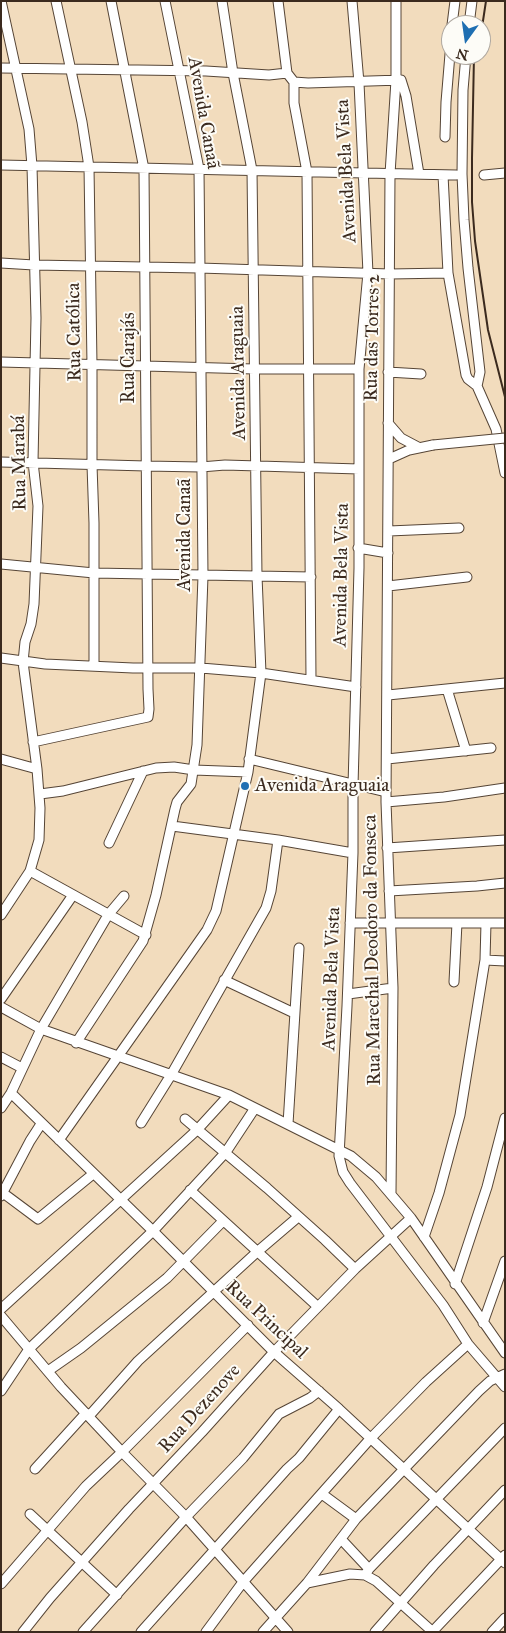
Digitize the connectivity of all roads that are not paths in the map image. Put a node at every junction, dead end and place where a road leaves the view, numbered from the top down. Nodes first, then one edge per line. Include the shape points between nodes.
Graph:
1 (2, 1) edge
2 (56, 1) edge
3 (111, 1) edge
4 (166, 1) edge
5 (222, 1) edge
6 (278, 1) edge
7 (352, 1) edge
8 (396, 1) edge
9 (455, 1) edge
10 (472, 1) edge
11 (453, 15) edge
12 (470, 15) edge
13 (449, 65) edge
14 (465, 65) edge
15 (1, 68) edge
16 (15, 69) junction
17 (71, 70) junction
18 (125, 70) junction
19 (179, 71) junction
20 (233, 73) junction
21 (287, 73) junction
22 (396, 80) junction
23 (294, 82) junction
24 (360, 83) junction
25 (445, 137) dead end
26 (1, 165) edge
27 (32, 166) junction
28 (89, 167) junction
29 (144, 169) junction
30 (199, 169) junction
31 (252, 170) junction
32 (307, 172) junction
33 (364, 172) junction
34 (390, 174) junction
35 (419, 174) junction
36 (505, 174) edge
37 (443, 175) junction
38 (456, 175) dead end
39 (484, 175) dead end
40 (1, 263) edge
41 (34, 266) junction
42 (90, 267) junction
43 (145, 267) junction
44 (199, 268) junction
45 (254, 270) junction
46 (309, 270) junction
47 (368, 273) junction
48 (448, 273) junction
49 (390, 274) junction
50 (1, 362) edge
51 (36, 363) junction
52 (92, 365) junction
53 (144, 366) junction
54 (200, 368) junction
55 (254, 369) junction
56 (309, 369) junction
57 (360, 369) junction
58 (388, 372) junction
59 (421, 374) dead end
60 (477, 386) junction
61 (388, 423) junction
62 (505, 438) edge
63 (419, 447) junction
64 (389, 459) junction
65 (1, 462) edge
66 (33, 462) junction
67 (92, 465) junction
68 (146, 466) junction
69 (201, 467) junction
70 (256, 467) junction
71 (310, 467) junction
72 (359, 469) junction
73 (505, 473) edge
74 (459, 528) dead end
75 (389, 531) junction
76 (358, 548) junction
77 (388, 552) junction
78 (1, 564) edge
79 (34, 568) junction
80 (94, 573) junction
81 (147, 575) junction
82 (203, 576) junction
83 (257, 576) junction
84 (311, 577) junction
85 (467, 577) dead end
86 (388, 586) junction
87 (1, 658) edge
88 (23, 662) junction
89 (94, 666) junction
90 (148, 668) junction
91 (201, 668) junction
92 (261, 673) junction
93 (311, 680) junction
94 (505, 683) edge
95 (356, 687) junction
96 (447, 688) junction
97 (388, 695) junction
98 (33, 742) junction
99 (491, 748) dead end
100 (466, 751) junction
101 (1, 759) edge
102 (249, 759) junction
103 (387, 759) junction
104 (37, 769) junction
105 (194, 770) junction
106 (143, 771) junction
107 (248, 772) junction
108 (353, 786) junction
109 (505, 788) edge
110 (386, 792) junction
111 (40, 794) junction
112 (386, 802) junction
113 (172, 826) junction
114 (234, 834) junction
115 (278, 840) junction
116 (505, 840) edge
117 (109, 842) dead end
118 (387, 848) junction
119 (353, 853) junction
120 (30, 871) junction
121 (505, 883) edge
122 (390, 891) junction
123 (73, 895) junction
124 (124, 896) dead end
125 (1, 915) edge
126 (108, 915) junction
127 (350, 922) junction
128 (505, 922) edge
129 (457, 923) junction
130 (486, 923) junction
131 (390, 924) junction
132 (146, 935) junction
133 (299, 948) dead end
134 (485, 960) junction
135 (505, 961) edge
136 (224, 980) junction
137 (454, 982) dead end
138 (394, 988) junction
139 (348, 994) junction
140 (1, 999) edge
141 (1, 1007) edge
142 (294, 1013) junction
143 (41, 1029) junction
144 (76, 1042) junction
145 (1, 1056) edge
146 (118, 1057) junction
147 (22, 1068) junction
148 (171, 1075) junction
149 (11, 1094) junction
150 (228, 1096) junction
151 (1, 1108) edge
152 (255, 1108) junction
153 (505, 1118) edge
154 (185, 1119) dead end
155 (41, 1124) junction
156 (141, 1124) dead end
157 (288, 1124) junction
158 (197, 1130) junction
159 (59, 1140) junction
160 (339, 1149) junction
161 (226, 1152) junction
162 (93, 1174) junction
163 (190, 1190) junction
164 (391, 1193) junction
165 (2, 1195) edge
166 (122, 1201) junction
167 (298, 1217) junction
168 (410, 1218) junction
169 (223, 1221) junction
170 (152, 1230) junction
171 (390, 1236) junction
172 (424, 1237) junction
173 (257, 1252) junction
174 (505, 1261) edge
175 (184, 1262) junction
176 (355, 1269) junction
177 (455, 1284) junction
178 (213, 1292) junction
179 (317, 1306) junction
180 (1, 1309) edge
181 (1, 1316) edge
182 (483, 1323) junction
183 (248, 1325) junction
184 (468, 1344) junction
185 (29, 1348) junction
186 (274, 1352) junction
187 (505, 1353) edge
188 (48, 1372) junction
189 (501, 1376) edge
190 (505, 1387) edge
191 (1, 1391) edge
192 (319, 1391) junction
193 (339, 1409) junction
194 (87, 1414) junction
195 (505, 1428) edge
196 (370, 1439) junction
197 (122, 1452) junction
198 (35, 1469) dead end
199 (404, 1470) junction
200 (153, 1484) junction
201 (505, 1490) edge
202 (322, 1494) junction
203 (436, 1499) junction
204 (30, 1514) dead end
205 (186, 1517) junction
206 (356, 1519) junction
207 (469, 1530) junction
208 (48, 1531) junction
209 (341, 1539) junction
210 (215, 1550) junction
211 (503, 1559) edge
212 (81, 1563) junction
213 (367, 1572) junction
214 (243, 1582) junction
215 (307, 1583) junction
216 (1, 1584) edge
217 (116, 1595) junction
218 (401, 1604) junction
219 (276, 1616) junction
220 (505, 1618) edge
221 (24, 1632) edge
222 (83, 1632) edge
223 (141, 1632) edge
224 (206, 1632) edge
225 (263, 1632) edge
226 (288, 1632) edge
227 (375, 1632) edge
228 (432, 1632) edge
229 (492, 1632) edge

1 - 16 street, Rua Marabá
2 - 17 street, Rua Católica
3 - 18 street, Rua Carajás
4 - 19 street, Avenida Canaã
5 - 20 street, Avenida Araguaia
6 - 21 street
7 - 24 street, Avenida Bela Vista
8 - 22 street, Rua das Torres 2
9 - 11 street
10 - 12 street
13 - 25 street
14 - 60 street via 462,174 468,268 480,372
15 - 16 street
16 - 17 street
16 - 27 street, Rua Marabá via 29,129
17 - 18 street
17 - 28 street, Rua Católica
18 - 19 street
18 - 29 street, Rua Carajás
19 - 20 street
19 - 30 street, Avenida Canaã
20 - 21 street
20 - 31 street, Avenida Araguaia
21 - 23 street
22 - 24 street
22 - 34 street, Rua das Torres 2
22 - 35 street via 403,83
23 - 24 street
23 - 32 street via 294,103
24 - 33 street, Avenida Bela Vista
26 - 27 street
27 - 28 street
27 - 41 street, Rua Marabá
28 - 29 street
28 - 42 street, Rua Católica
29 - 30 street
29 - 43 street, Rua Carajás
30 - 31 street
30 - 44 street, Avenida Canaã
31 - 32 street
31 - 45 street, Avenida Araguaia
32 - 33 street
32 - 46 street
33 - 34 street
33 - 47 street, Avenida Bela Vista
34 - 35 street
34 - 49 street, Rua das Torres 2
35 - 37 street
36 - 39 street
37 - 38 street
37 - 48 street
40 - 41 street
41 - 42 street
41 - 51 street, Rua Marabá
42 - 43 street
42 - 52 street, Rua Católica
43 - 44 street
43 - 53 street, Rua Carajás
44 - 45 street
44 - 54 street, Avenida Canaã
45 - 46 street
45 - 55 street, Avenida Araguaia
46 - 47 street
46 - 56 street
47 - 49 street
47 - 57 street, Avenida Bela Vista
48 - 49 street
48 - 60 street via 466,375
49 - 58 street, Rua das Torres 2
50 - 51 street
51 - 52 street
51 - 66 street, Rua Marabá
52 - 53 street
52 - 67 street, Rua Católica
53 - 54 street
53 - 68 street, Rua Carajás
54 - 55 street
54 - 69 street, Avenida Canaã
55 - 56 street
55 - 70 street, Avenida Araguaia
56 - 57 street
56 - 71 street
57 - 72 street, Avenida Bela Vista
58 - 59 street
58 - 61 street, Rua das Torres 2
60 - 73 street via 496,429
61 - 63 street via 401,438
61 - 64 street, Rua das Torres 2
62 - 63 street, bridge
63 - 64 street
64 - 75 street, Rua das Torres 2
65 - 66 street
66 - 67 street
66 - 79 street, Rua Marabá via 38,506
67 - 68 street
67 - 80 street, Rua Católica
68 - 69 street
68 - 81 street, Rua Carajás
69 - 70 street
69 - 82 street, Avenida Canaã
70 - 71 street
70 - 83 street, Avenida Araguaia
71 - 72 street
71 - 84 street
72 - 76 street, Avenida Bela Vista
74 - 75 street
75 - 77 street, Rua das Torres 2
76 - 77 street
76 - 95 street, Avenida Bela Vista
77 - 86 street, Rua das Torres 2
78 - 79 street
79 - 80 street
79 - 88 street, Rua Marabá via 33,616
80 - 81 street
80 - 89 street, Rua Católica
81 - 82 street
81 - 90 street, Rua Carajás
82 - 83 street
82 - 91 street, Avenida Canaã
83 - 84 street
83 - 92 street, Avenida Araguaia
84 - 93 street
85 - 86 street
86 - 97 street, Rua Marechal Deodoro da Fonseca
87 - 88 street
88 - 89 street
88 - 98 street, Rua Marabá
89 - 90 street
90 - 91 street
90 - 98 street, Rua Carajás via 148,717
91 - 92 street
91 - 105 street, Avenida Canaã
92 - 93 street
92 - 102 street, Avenida Araguaia
93 - 95 street
94 - 96 street
95 - 108 street, Avenida Bela Vista
96 - 97 street
96 - 100 street
97 - 103 street, Rua Marechal Deodoro da Fonseca
98 - 104 street, Rua Marabá
99 - 100 street
100 - 103 street
101 - 104 street
102 - 107 street, Avenida Araguaia
102 - 108 street
103 - 110 street, Rua Marechal Deodoro da Fonseca
104 - 111 street, Rua Marabá
105 - 106 street via 174,766
105 - 107 street
105 - 113 street, Avenida Canaã via 191,784 177,802
106 - 111 street
106 - 117 street
107 - 114 street, Avenida Araguaia
108 - 110 street
108 - 119 street, Avenida Bela Vista
109 - 112 street via 444,798
110 - 112 street, Rua Marechal Deodoro da Fonseca
111 - 120 street, Rua Marabá via 39,840
112 - 118 street, Rua Marechal Deodoro da Fonseca
113 - 114 street
113 - 132 street, Avenida Canaã
114 - 115 street
114 - 146 street, Avenida Araguaia via 216,910 207,930
115 - 119 street
115 - 136 street via 268,904
116 - 118 street
118 - 122 street, Rua Marechal Deodoro da Fonseca
119 - 127 street, Avenida Bela Vista
120 - 123 street
120 - 125 street, Rua Marabá
121 - 122 street
122 - 131 street, Rua Marechal Deodoro da Fonseca
123 - 126 street
123 - 140 street
124 - 126 street
126 - 132 street
126 - 143 street
127 - 131 street
127 - 139 street, Avenida Bela Vista
128 - 130 street
129 - 130 street
129 - 131 street
129 - 137 street
130 - 134 street
131 - 138 street, Rua Marechal Deodoro da Fonseca
132 - 144 street, Avenida Canaã
133 - 142 street
134 - 135 street
134 - 172 street via 460,1115
136 - 142 street
136 - 148 street
138 - 139 street
138 - 164 street, Rua Marechal Deodoro da Fonseca
139 - 160 street, Avenida Bela Vista
141 - 143 street
142 - 157 street
143 - 144 street
143 - 147 street
144 - 146 street
145 - 147 street
146 - 148 street
146 - 159 street, Avenida Araguaia
147 - 149 street
148 - 150 street
148 - 156 street
149 - 151 street
149 - 155 street, Rua Principal
150 - 152 street
150 - 158 street
152 - 157 street
152 - 161 street
153 - 177 street
154 - 158 street
155 - 159 street, Rua Principal
155 - 165 street
157 - 160 street
158 - 161 street
158 - 166 street
159 - 162 street, Rua Principal
160 - 164 street via 365,1167
160 - 171 street, Avenida Bela Vista via 346,1177
161 - 163 street
161 - 167 street
162 - 165 street via 38,1219
162 - 166 street, Rua Principal
163 - 169 street
163 - 170 street
164 - 168 street
166 - 170 street, Rua Principal
166 - 180 street
167 - 173 street
167 - 176 street
168 - 171 street, Rua Dezenove
168 - 172 street
169 - 173 street
169 - 175 street
170 - 175 street, Rua Principal
170 - 185 street
171 - 176 street, Rua Dezenove
171 - 184 street, Avenida Bela Vista via 443,1305
172 - 177 street
173 - 178 street
173 - 179 street
174 - 182 street
175 - 178 street, Rua Principal
175 - 188 street
176 - 179 street, Rua Dezenove
177 - 182 street
178 - 183 street, Rua Principal
178 - 194 street via 138,1361
179 - 186 street, Rua Dezenove
181 - 185 street
182 - 187 street
183 - 186 street, Rua Principal
183 - 197 street
184 - 189 street, Avenida Bela Vista
184 - 196 street
185 - 188 street
185 - 191 street
186 - 192 street, Rua Principal
186 - 200 street, Rua Dezenove
188 - 194 street
189 - 190 street, Avenida Bela Vista
189 - 199 street via 483,1387
192 - 193 street, Rua Principal
192 - 205 street via 278,1414
193 - 196 street, Rua Principal
193 - 210 street
194 - 197 street
194 - 198 street
195 - 203 street
196 - 199 street, Rua Principal
196 - 202 street
197 - 200 street
197 - 208 street via 86,1486
199 - 203 street, Rua Principal
199 - 206 street
200 - 205 street
200 - 212 street, Rua Dezenove
201 - 207 street
202 - 206 street
202 - 214 street
203 - 207 street, Rua Principal
203 - 213 street
204 - 208 street
205 - 210 street
205 - 217 street
206 - 209 street
207 - 211 street, Rua Principal
207 - 218 street
208 - 212 street
208 - 216 street
209 - 213 street
209 - 215 street
210 - 214 street
210 - 223 street
211 - 228 street
212 - 217 street
212 - 221 street, Rua Dezenove
213 - 215 street
213 - 218 street
214 - 219 street
214 - 224 street
215 - 219 street
217 - 222 street
218 - 227 street
218 - 228 street
219 - 225 street
219 - 226 street
220 - 229 street

